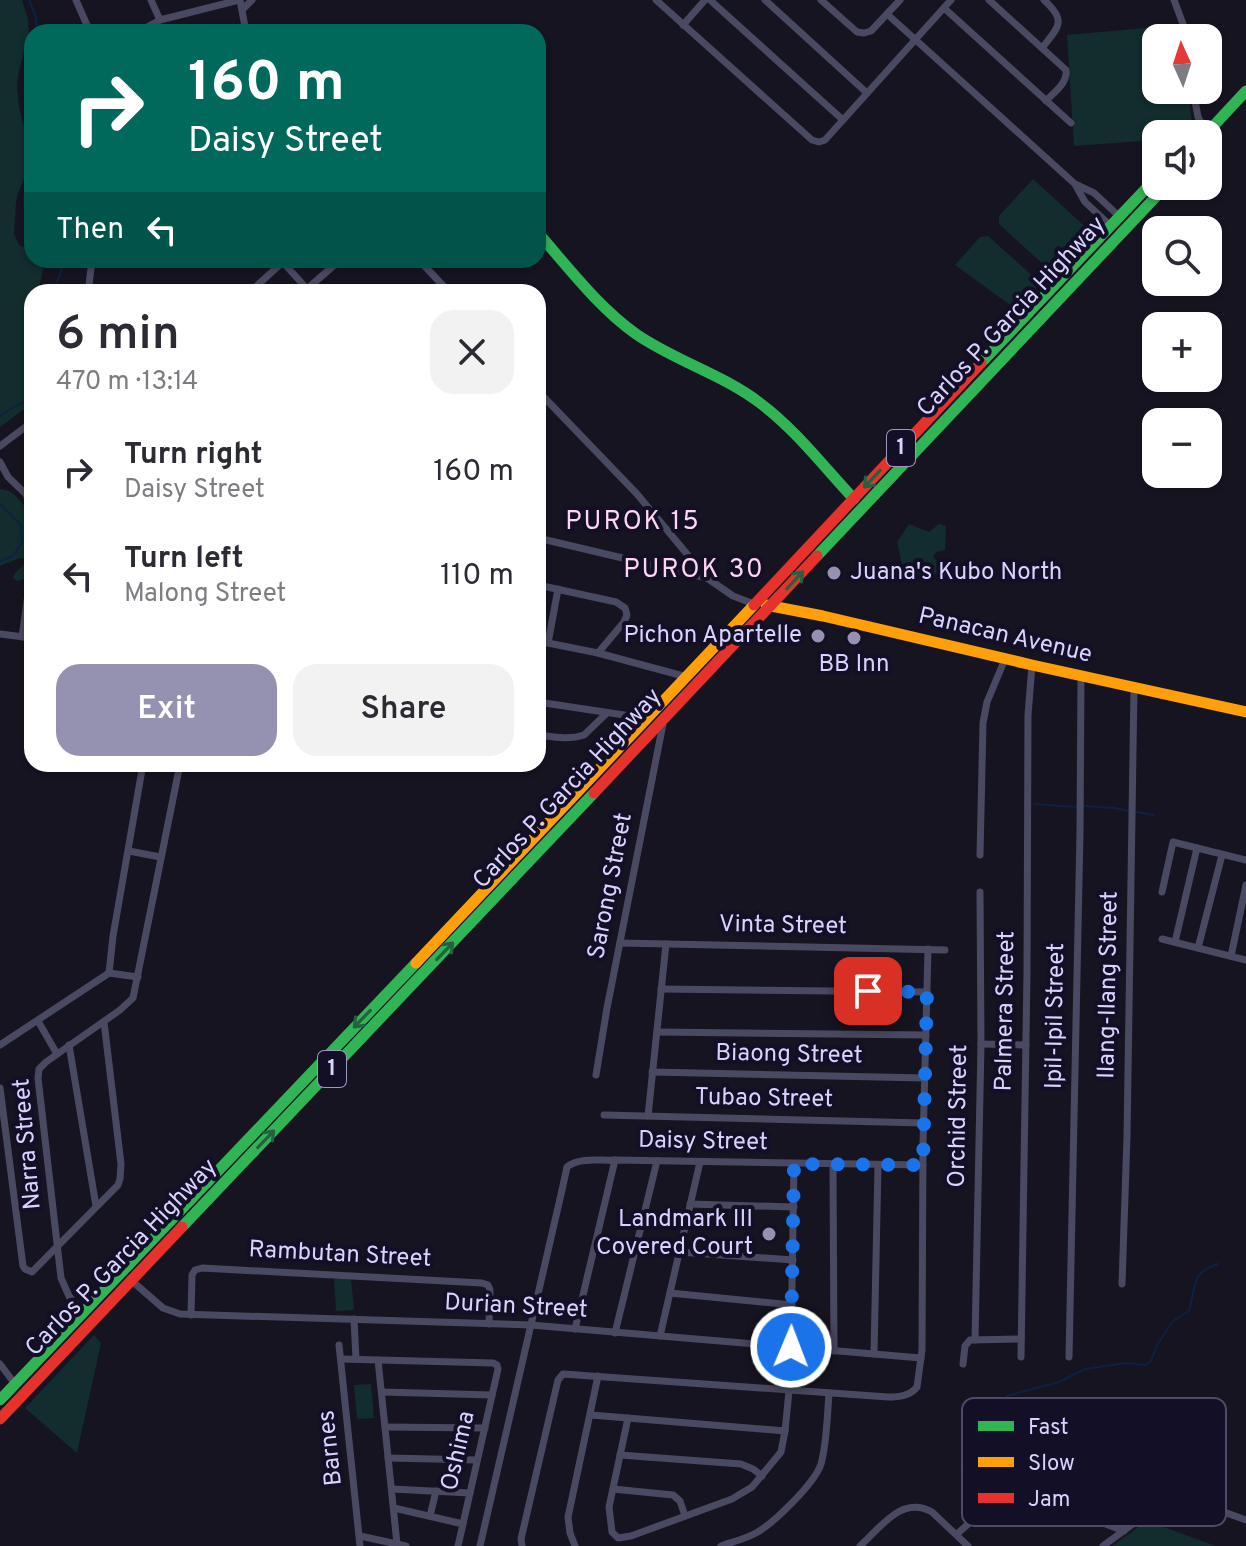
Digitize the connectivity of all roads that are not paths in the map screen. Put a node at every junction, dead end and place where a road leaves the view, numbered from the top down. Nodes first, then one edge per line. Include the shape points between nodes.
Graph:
1 (76, 0) edge
2 (151, 0) edge
3 (240, 0) edge
4 (252, 0) edge
5 (656, 0) edge
6 (708, 0) edge
7 (765, 0) edge
8 (821, 0) edge
9 (900, 0) edge
10 (951, 0) edge
11 (989, 0) edge
12 (1044, 0) edge
13 (1174, 0) edge
14 (944, 8) junction
15 (243, 9) junction
16 (887, 14) junction
17 (160, 20) junction
18 (86, 24) edge
19 (153, 24) edge
20 (245, 24) edge
21 (1183, 24) edge
22 (683, 25) junction
23 (916, 40) junction
24 (1042, 48) junction
25 (1246, 91) edge
26 (867, 93) junction
27 (1046, 101) junction
28 (843, 120) junction
29 (1220, 120) edge
30 (1071, 123) dead end
31 (1075, 184) junction
32 (1142, 195) edge
33 (1101, 200) junction
34 (1153, 200) edge
35 (1092, 209) junction
36 (1117, 226) junction
37 (546, 242) edge
38 (276, 268) edge
39 (289, 268) edge
40 (331, 268) edge
41 (426, 268) edge
42 (259, 284) edge
43 (303, 284) edge
44 (313, 284) edge
45 (442, 284) edge
46 (546, 399) edge
47 (24, 428) edge
48 (0, 446) edge
49 (899, 450) junction
50 (908, 460) junction
51 (0, 462) edge
52 (24, 493) edge
53 (854, 499) junction
54 (546, 540) edge
55 (811, 553) junction
56 (707, 578) junction
57 (546, 587) edge
58 (558, 589) junction
59 (754, 604) junction
60 (771, 606) junction
61 (24, 628) edge
62 (0, 634) edge
63 (22, 637) joint
64 (548, 643) joint
65 (598, 653) junction
66 (1005, 659) junction
67 (1032, 665) junction
68 (1081, 676) junction
69 (691, 680) junction
70 (1134, 687) junction
71 (546, 703) edge
72 (1246, 712) edge
73 (607, 713) junction
74 (655, 716) junction
75 (546, 736) edge
76 (142, 772) edge
77 (178, 772) edge
78 (1197, 848) junction
79 (129, 851) junction
80 (980, 855) dead end
81 (1222, 855) junction
82 (160, 857) junction
83 (1246, 860) edge
84 (1246, 885) edge
85 (980, 892) dead end
86 (1162, 892) dead end
87 (1162, 939) dead end
88 (1175, 942) junction
89 (620, 943) junction
90 (666, 944) junction
91 (1198, 948) junction
92 (928, 949) junction
93 (945, 950) dead end
94 (1231, 956) junction
95 (1246, 960) edge
96 (109, 973) junction
97 (138, 977) junction
98 (661, 989) junction
99 (927, 992) junction
100 (38, 1021) junction
101 (104, 1022) junction
102 (657, 1032) junction
103 (926, 1035) junction
104 (981, 1044) junction
105 (0, 1045) edge
106 (69, 1045) junction
107 (1026, 1045) junction
108 (57, 1054) junction
109 (652, 1072) junction
110 (596, 1075) dead end
111 (925, 1078) junction
112 (0, 1088) edge
113 (604, 1115) dead end
114 (648, 1116) junction
115 (923, 1123) junction
116 (615, 1160) junction
117 (657, 1161) junction
118 (700, 1162) junction
119 (794, 1164) junction
120 (833, 1164) junction
121 (878, 1165) junction
122 (923, 1165) junction
123 (690, 1204) junction
124 (96, 1206) junction
125 (794, 1207) junction
126 (57, 1247) junction
127 (679, 1252) junction
128 (793, 1260) junction
129 (122, 1271) junction
130 (132, 1280) junction
131 (1122, 1284) dead end
132 (670, 1293) junction
133 (792, 1305) junction
134 (82, 1313) junction
135 (191, 1315) junction
136 (354, 1319) junction
137 (92, 1321) junction
138 (489, 1324) junction
139 (531, 1325) junction
140 (575, 1329) junction
141 (615, 1333) junction
142 (660, 1336) junction
143 (1021, 1339) junction
144 (975, 1340) junction
145 (339, 1345) dead end
146 (791, 1347) junction
147 (834, 1351) junction
148 (874, 1354) junction
149 (1021, 1357) dead end
150 (1069, 1357) dead end
151 (921, 1358) junction
152 (341, 1359) junction
153 (356, 1359) junction
154 (378, 1360) junction
155 (0, 1364) edge
156 (963, 1364) dead end
157 (598, 1376) junction
158 (15, 1384) junction
159 (789, 1391) junction
160 (382, 1392) junction
161 (829, 1394) junction
162 (492, 1395) junction
163 (0, 1400) edge
164 (591, 1415) junction
165 (628, 1418) junction
166 (0, 1419) edge
167 (385, 1427) junction
168 (485, 1428) junction
169 (785, 1431) junction
170 (620, 1455) junction
171 (388, 1458) junction
172 (477, 1460) junction
173 (762, 1476) junction
174 (392, 1489) junction
175 (613, 1489) junction
176 (436, 1491) junction
177 (470, 1493) junction
178 (394, 1508) junction
179 (1226, 1513) edge
180 (430, 1516) junction
181 (685, 1516) junction
182 (1246, 1520) edge
183 (463, 1524) junction
184 (966, 1526) edge
185 (1111, 1526) edge
186 (1131, 1526) edge
187 (1124, 1531) junction
188 (957, 1534) junction
189 (360, 1536) junction
190 (397, 1544) junction
191 (360, 1546) edge
192 (406, 1546) edge
193 (458, 1546) edge
194 (480, 1546) edge
195 (522, 1546) edge
196 (575, 1546) edge
197 (721, 1546) edge
198 (860, 1546) edge
199 (968, 1546) edge
200 (1103, 1546) edge

1 - 18 street
2 - 17 street
3 - 15 street
3 - 17 street
4 - 15 street
5 - 22 street
6 - 22 street
6 - 28 street
7 - 26 street
8 - 16 street via 860,33 871,31
9 - 16 street
10 - 14 street
11 - 24 street
12 - 24 street via 1060,23
13 - 21 street
14 - 23 street
14 - 27 street
15 - 20 street
16 - 23 street
17 - 19 street
22 - 28 street via 812,140 825,140
23 - 26 street
23 - 31 street
24 - 27 street via 1067,74
25 - 29 main road
26 - 28 street
27 - 30 street
31 - 33 street
31 - 35 street
32 - 36 main road, Carlos P. Garcia Highway / 1
33 - 35 street
33 - 36 street
34 - 36 main road, Carlos P. Garcia Highway / 1 via 1129,226
35 - 36 street
36 - 49 main road, Carlos P. Garcia Highway / 1
36 - 50 main road, Carlos P. Garcia Highway / 1
37 - 53 main road via 634,333 761,404
38 - 42 street
39 - 43 street
40 - 44 street
41 - 45 street
46 - 56 street via 637,494
47 - 48 street
49 - 50 main road
49 -> 53 main road, Carlos P. Garcia Highway / 1
50 - 55 main road, Carlos P. Garcia Highway / 1
51 - 52 street
53 - 55 main road, Carlos P. Garcia Highway / 1
54 - 56 street
55 - 59 main road, Carlos P. Garcia Highway / 1
60 -> 55 main road, Carlos P. Garcia Highway / 1
56 - 59 street
57 - 58 street
58 - 64 street
58 - 65 street via 625,608 624,622
59 - 60 main road, Panacan Avenue
59 - 69 main road, Carlos P. Garcia Highway / 1
60 - 66 main road, Panacan Avenue
60 - 69 main road, Carlos P. Garcia Highway / 1
61 - 63 street
62 - 63 street
64 - 65 street
65 - 69 street
66 - 67 main road, Panacan Avenue
66 - 80 street via 983,723
67 - 68 main road, Panacan Avenue
67 - 107 street, Palmera Street
68 - 70 main road, Panacan Avenue
68 - 150 street, Ipil-Ipil Street
69 - 74 main road, Carlos P. Garcia Highway / 1
70 - 72 main road, Panacan Avenue
70 - 131 street, Ilang-Ilang Street
71 - 73 street
73 - 74 street
73 - 75 street via 580,737
74 - 89 street, Sarong Street
74 -> 129 main road, Carlos P. Garcia Highway / 1
130 -> 74 main road, Carlos P. Garcia Highway / 1
76 - 79 street
77 - 82 street, Narra Street
78 - 81 street
78 - 86 street via 1173,842
78 - 88 street
79 - 82 street
79 - 96 street
81 - 83 street
81 - 91 street
82 - 97 street, Narra Street
84 - 94 street
85 - 104 street, Orchid Street
87 - 88 street
88 - 91 street
89 - 90 street, Vinta Street
89 - 110 street, Sarong Street
90 - 92 street, Vinta Street
90 - 98 street
91 - 94 street
92 - 93 street, Vinta Street
92 - 99 street
94 - 95 street
96 - 97 street
96 - 100 street
97 - 101 street, Narra Street via 133,998
98 - 99 street
98 - 102 street
99 - 103 street
100 - 105 street
100 - 108 street
101 - 106 street, Narra Street
101 - 124 street via 121,1172 118,1185
102 - 103 street
102 - 109 street
103 - 111 street
104 - 107 street
104 - 144 street, Orchid Street
106 - 108 street, Narra Street
106 - 124 street
107 - 143 street, Palmera Street
108 - 126 street, Narra Street via 38,1074
109 - 111 street, Biaong Street
109 - 114 street
111 - 115 street
112 - 126 street via 23,1266 32,1272
113 - 114 street, Tubao Street
114 - 115 street, Tubao Street
115 - 122 street
116 - 117 street, Daisy Street
116 - 139 street, Daisy Street via 578,1161 567,1167
116 - 140 street
117 - 118 street, Daisy Street
117 - 141 street
118 - 119 street, Daisy Street
118 - 123 street
119 - 120 street, Daisy Street
119 - 125 street
120 - 121 street, Daisy Street
120 - 147 street
121 - 122 street, Daisy Street
121 - 148 street
122 - 151 street
123 - 125 street
123 - 127 street
124 - 126 street
125 - 128 street
126 - 134 street, Narra Street via 64,1286
127 - 128 street
127 - 132 street
128 - 133 street
129 - 130 street, Durian Street
129 - 134 main road, Carlos P. Garcia Highway / 1
130 - 135 street, Durian Street via 163,1308
130 - 137 main road, Carlos P. Garcia Highway / 1
132 - 133 street
132 - 142 street
133 - 146 street
134 - 137 street, Narra Street
134 - 158 main road, Carlos P. Garcia Highway / 1
135 - 136 street, Durian Street
135 - 138 street, Rambutan Street via 192,1275 202,1268 482,1283 490,1290
136 - 138 street, Durian Street
136 - 153 street
137 - 166 main road, Carlos P. Garcia Highway / 1
138 - 139 street, Durian Street
139 - 140 street, Durian Street
139 - 194 street
140 - 141 street, Durian Street
141 - 142 street, Durian Street
142 - 146 street, Durian Street
143 - 144 street
143 - 149 street, Palmera Street
144 - 156 street via 965,1346
145 - 152 street, Barnes
146 - 147 street, Durian Street
147 - 148 street, Durian Street
148 - 151 street, Durian Street
151 - 161 street via 917,1387 906,1395
152 - 153 street
152 - 189 street, Barnes
153 - 154 street
154 - 160 street
154 - 162 street, Oshima via 493,1363 498,1369
155 - 158 street
157 - 159 street
157 - 164 street
157 - 195 street via 566,1374 558,1380
158 - 163 main road, Carlos P. Garcia Highway / 1
159 - 161 street
159 - 169 street
160 - 162 street
160 - 167 street
161 - 197 street via 818,1472 763,1529
162 - 168 street, Oshima
164 - 165 street
164 - 196 street via 568,1517
165 - 169 street
165 - 170 street
167 - 168 street
167 - 171 street
168 - 172 street, Oshima
169 - 173 street via 781,1452
170 - 173 street via 741,1464
170 - 175 street
171 - 172 street
171 - 174 street
172 - 177 street, Oshima
173 - 181 street via 732,1499
174 - 176 street
174 - 178 street
175 - 181 street via 673,1495
175 - 181 street via 609,1521 618,1538
176 - 177 street
176 - 180 street
177 - 183 street, Oshima
178 - 180 street
178 - 190 street
179 - 182 street
180 - 183 street
183 - 193 street, Oshima
184 - 188 street
185 - 187 street
186 - 187 street
187 - 200 street
188 - 198 street via 932,1512 912,1506 898,1511
188 - 199 street
189 - 190 street
189 - 191 street, Barnes
190 - 192 street

